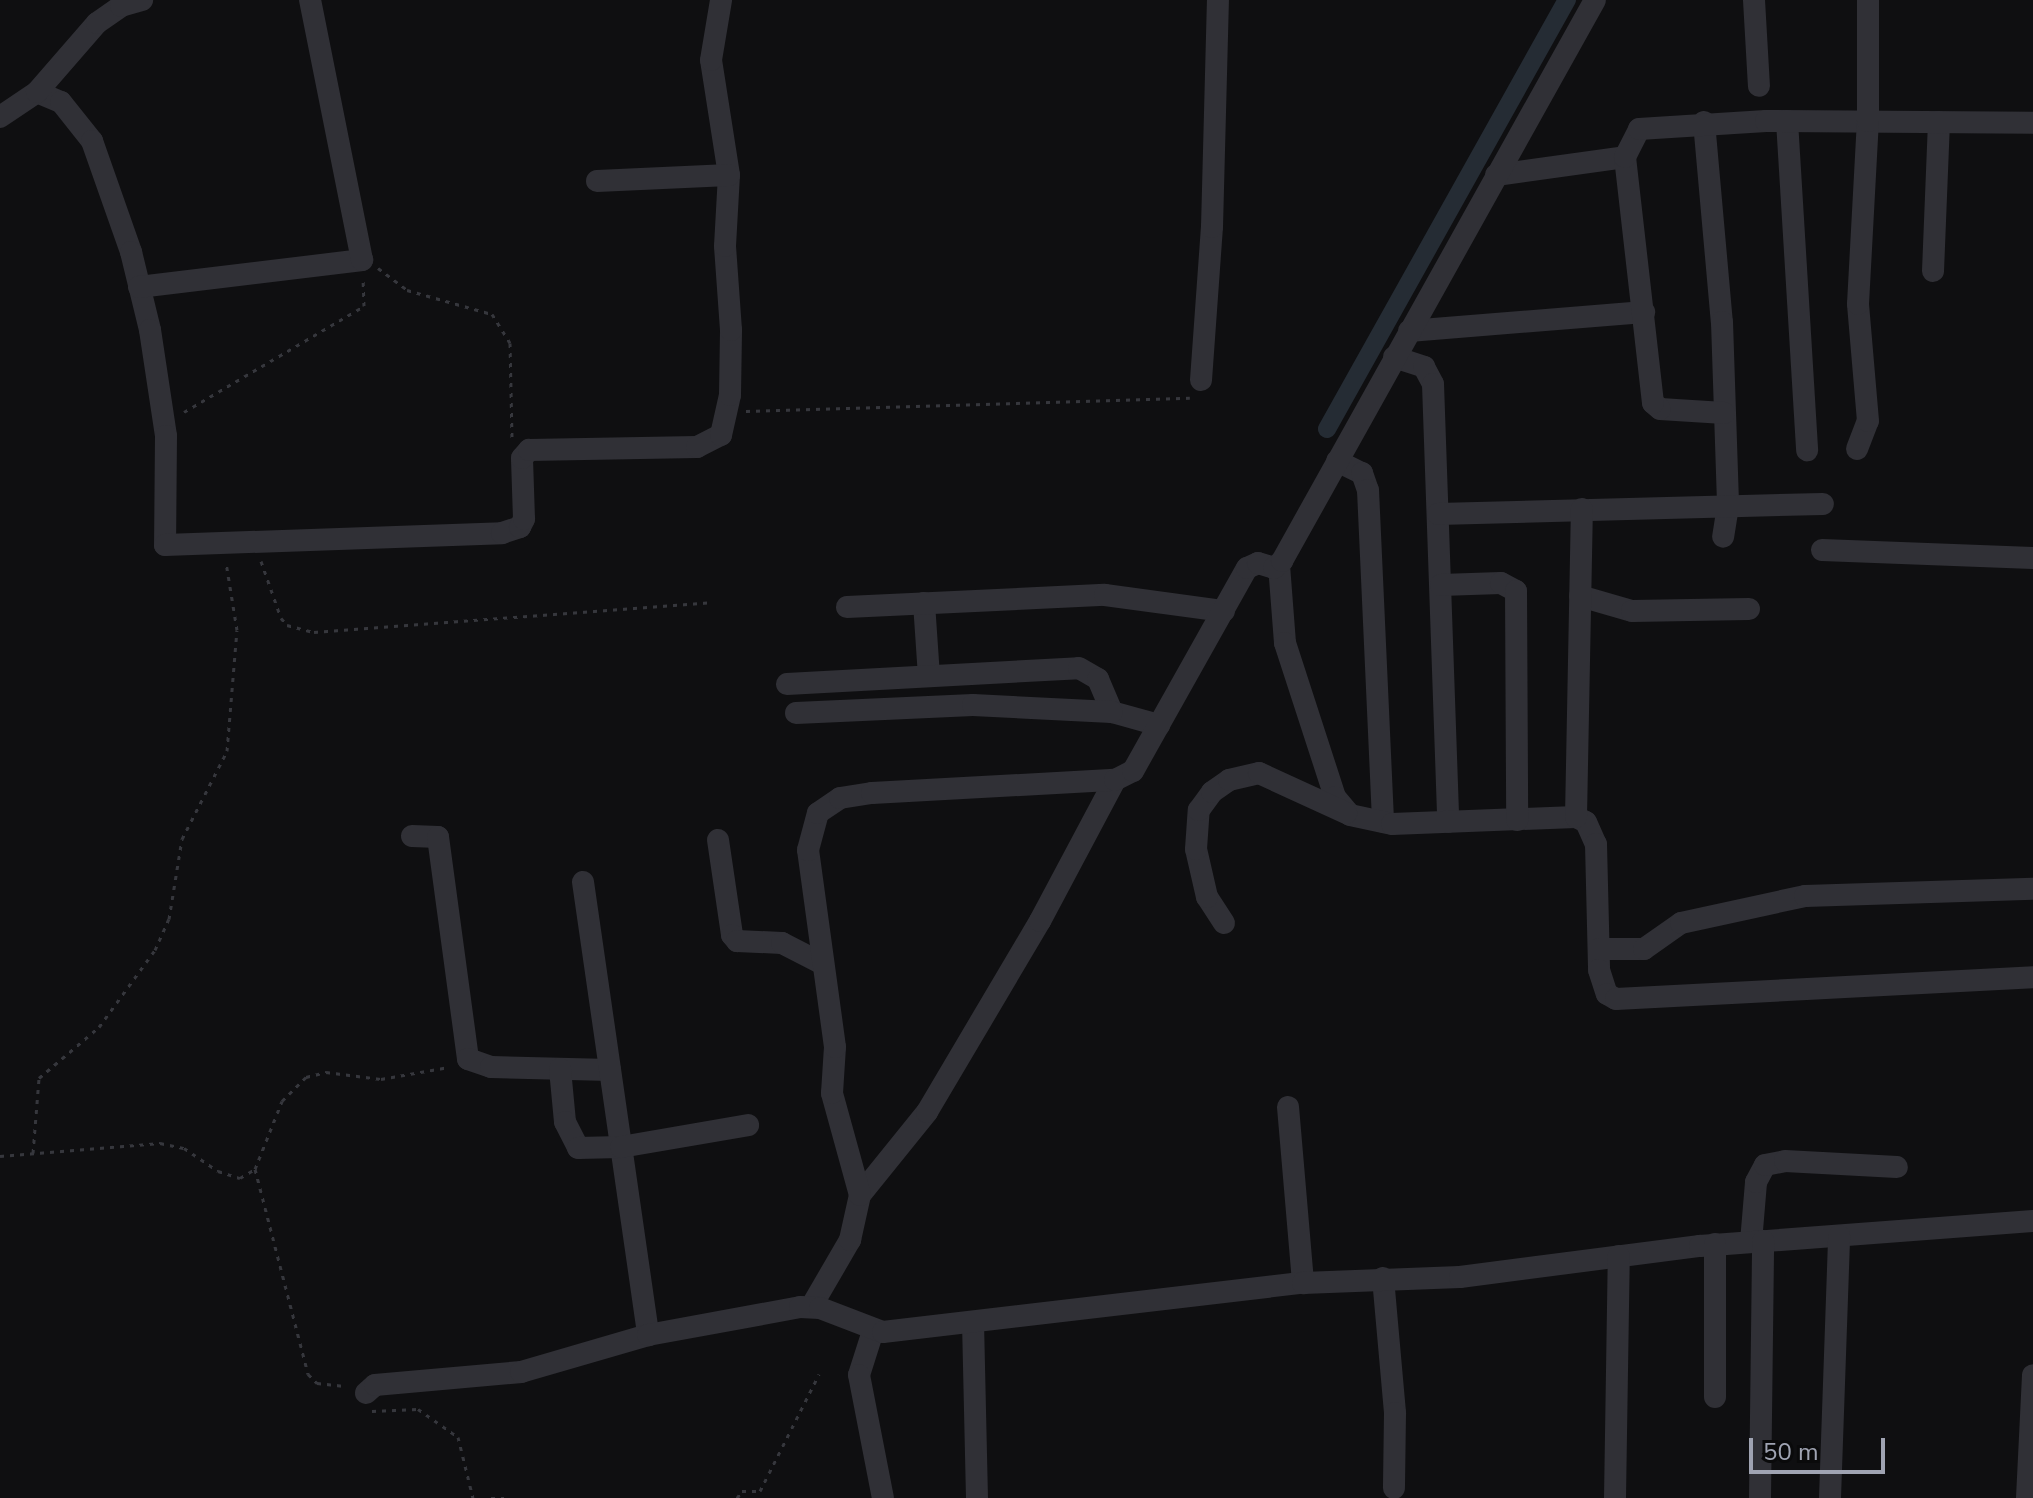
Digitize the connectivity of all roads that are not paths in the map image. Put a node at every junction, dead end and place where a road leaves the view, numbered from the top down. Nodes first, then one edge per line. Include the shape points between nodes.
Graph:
1 (310, 0) edge
2 (721, 0) edge
3 (1218, 0) edge
4 (1595, 0) edge
5 (1754, 0) edge
6 (1868, 0) edge
7 (127, 2) edge
8 (1759, 86) dead end
9 (37, 92) junction
10 (0, 117) edge
11 (1787, 121) junction
12 (1868, 121) junction
13 (1704, 122) junction
14 (1939, 122) junction
15 (2033, 123) edge
16 (1625, 157) junction
17 (729, 175) junction
18 (1496, 175) junction
19 (597, 181) dead end
20 (1933, 271) dead end
21 (139, 287) junction
22 (1644, 312) junction
23 (1409, 331) junction
24 (1394, 357) junction
25 (1201, 380) road end
26 (1724, 413) junction
27 (1857, 449) dead end
28 (1807, 450) dead end
29 (1337, 461) junction
30 (1823, 504) dead end
31 (1728, 506) junction
32 (1582, 509) junction
33 (1438, 514) junction
34 (1723, 537) dead end
35 (1822, 550) dead end
36 (2033, 558) edge
37 (1268, 565) junction
38 (1441, 585) junction
39 (1580, 596) junction
40 (924, 603) junction
41 (847, 607) dead end
42 (1749, 609) dead end
43 (1224, 611) junction
44 (929, 676) junction
45 (787, 684) dead end
46 (1112, 712) junction
47 (796, 713) dead end
48 (1159, 725) junction
49 (1115, 780) junction
50 (1350, 815) junction
51 (1576, 817) junction
52 (1517, 820) junction
53 (1383, 822) junction
54 (1448, 822) junction
55 (412, 836) dead end
56 (718, 840) dead end
57 (583, 882) dead end
58 (2033, 889) edge
59 (1224, 923) dead end
60 (1599, 949) junction
61 (823, 964) junction
62 (2033, 977) edge
63 (560, 1069) junction
64 (610, 1070) junction
65 (1288, 1107) dead end
66 (748, 1125) dead end
67 (621, 1147) junction
68 (1897, 1167) dead end
69 (860, 1195) junction
70 (2033, 1221) edge
71 (1839, 1236) junction
72 (1757, 1241) junction
73 (1715, 1244) junction
74 (1619, 1256) junction
75 (1383, 1278) junction
76 (1303, 1283) junction
77 (811, 1307) junction
78 (973, 1322) junction
79 (873, 1331) junction
80 (648, 1335) junction
81 (2033, 1375) edge
82 (366, 1391) road end
83 (1715, 1397) dead end
84 (1394, 1488) dead end
85 (883, 1498) edge
86 (977, 1498) edge
87 (1615, 1498) edge
88 (1760, 1498) edge
89 (1830, 1498) edge
90 (2027, 1498) edge

1 - 21 street via 362,260
2 - 17 street via 711,60
3 - 25 street via 1212,227
4 - 18 street
5 - 8 street
6 - 12 street
7 - 9 street via 77,40
9 - 10 street
9 - 21 street via 61,102 92,141
11 - 12 street
11 - 13 street
11 - 28 street
12 - 14 street
12 - 27 street via 1858,304 1868,421
13 - 16 street via 1639,129
13 - 26 street
14 - 15 street
14 - 20 street
16 - 18 street
16 - 22 street
17 - 19 street
17 - 21 street via 727,409 721,435 712,444 529,450 522,458 524,519 512,531 165,545 164,425
18 - 23 street
22 - 23 street
22 - 26 street via 1653,403 1660,409
23 - 24 street
24 - 29 street
24 - 33 street via 1430,373
26 - 31 street
29 - 37 street
29 - 53 street via 1362,473 1368,490
30 - 31 street
31 - 32 street
31 - 34 street
32 - 33 street
32 - 39 street
33 - 38 street
35 - 36 street
37 - 43 street via 1247,568
37 - 50 street via 1321,768
38 - 52 street via 1501,583 1516,591
38 - 54 street
39 - 42 street via 1632,611
39 - 51 street
40 - 41 street
40 - 43 street via 1105,595
40 - 44 street
43 - 48 street
44 - 45 street
44 - 46 street via 1079,668 1098,679
46 - 47 street via 973,705
46 - 48 street
48 - 49 street via 1133,771
49 - 61 street via 872,793 829,803 812,824 808,850
49 - 69 street via 1040,921 927,1112
50 - 53 street
50 - 59 street via 1259,773 1229,780 1212,792 1199,810 1196,849 1207,897
51 - 52 street
51 - 60 street via 1586,822 1596,844
52 - 54 street
53 - 54 street
55 - 63 street via 438,837 468,1059 491,1067
56 - 61 street via 737,941 782,943
57 - 64 street
58 - 60 street via 1805,896 1681,923 1644,949
60 - 62 street via 1607,994 1631,1000
61 - 69 street via 835,1047 832,1093
63 - 64 street
63 - 67 street via 565,1122 578,1148
64 - 67 street
65 - 76 street
66 - 67 street
67 - 80 street
68 - 72 street via 1785,1161 1765,1165 1756,1182
69 - 77 street via 850,1240
70 - 71 street
71 - 72 street
71 - 89 street
72 - 73 street
72 - 88 street
73 - 74 street
73 - 83 street
74 - 75 street via 1460,1277
74 - 87 street
75 - 76 street
75 - 84 street via 1395,1413
76 - 78 street
77 - 79 street
77 - 80 street
78 - 79 street
78 - 86 street
79 - 85 street via 859,1375
80 - 82 street via 521,1372
81 - 90 street

